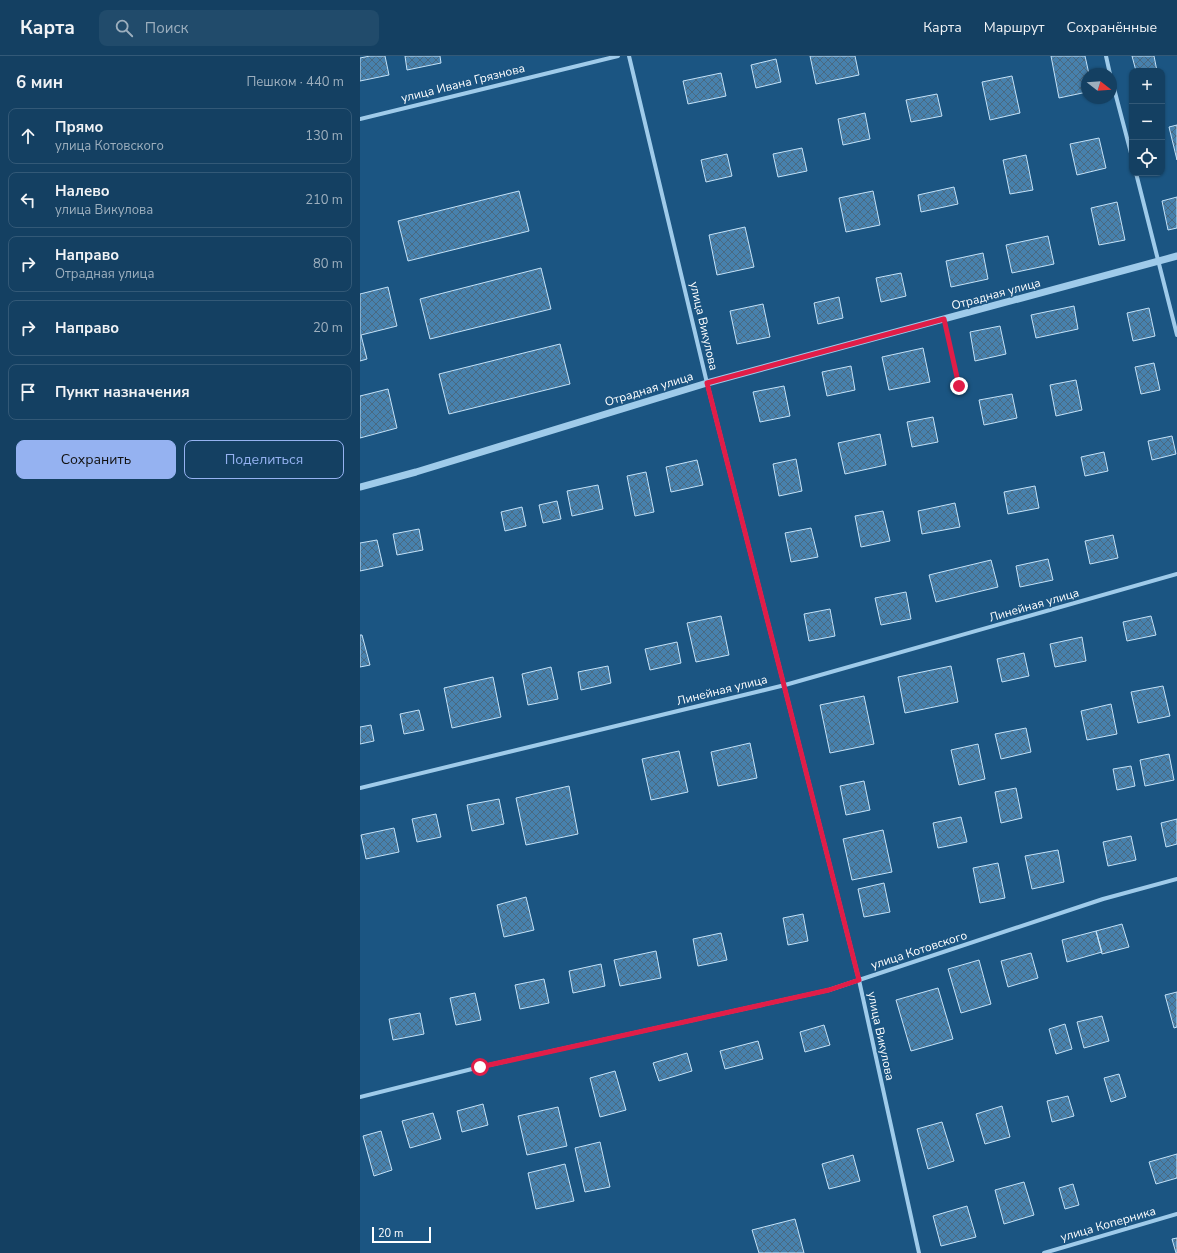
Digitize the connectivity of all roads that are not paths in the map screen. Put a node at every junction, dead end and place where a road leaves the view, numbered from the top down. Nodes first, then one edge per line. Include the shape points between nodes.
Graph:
1 (618, 56) edge
2 (629, 56) edge
3 (1106, 56) edge
4 (1109, 68) edge
5 (1117, 98) edge
6 (360, 119) edge
7 (1129, 145) edge
8 (1137, 176) edge
9 (1177, 256) edge
10 (1159, 261) junction
11 (944, 319) junction
12 (1177, 336) edge
13 (707, 383) junction
14 (959, 386) dead end
15 (360, 486) edge
16 (1177, 574) edge
17 (785, 686) junction
18 (360, 788) edge
19 (1177, 879) edge
20 (859, 980) junction
21 (360, 1097) edge
22 (1177, 1214) edge
23 (919, 1253) edge
24 (1044, 1253) edge

1 - 6 street, улица Ивана Грязнова
2 - 13 street, улица Викулова
3 - 4 street
5 - 7 street
8 - 10 street
9 - 10 street, Отрадная улица
10 - 11 street, Отрадная улица
10 - 12 street
11 - 13 street, Отрадная улица
11 - 14 lane
13 - 15 street, Отрадная улица via 424,470
13 - 17 street, улица Викулова
16 - 17 street, Линейная улица
17 - 18 street, Линейная улица
17 - 20 street, улица Викулова
19 - 20 street, улица Котовского via 1103,899
20 - 21 street, улица Котовского via 829,990 488,1065
20 - 23 street, улица Викулова
22 - 24 street, улица Коперника

